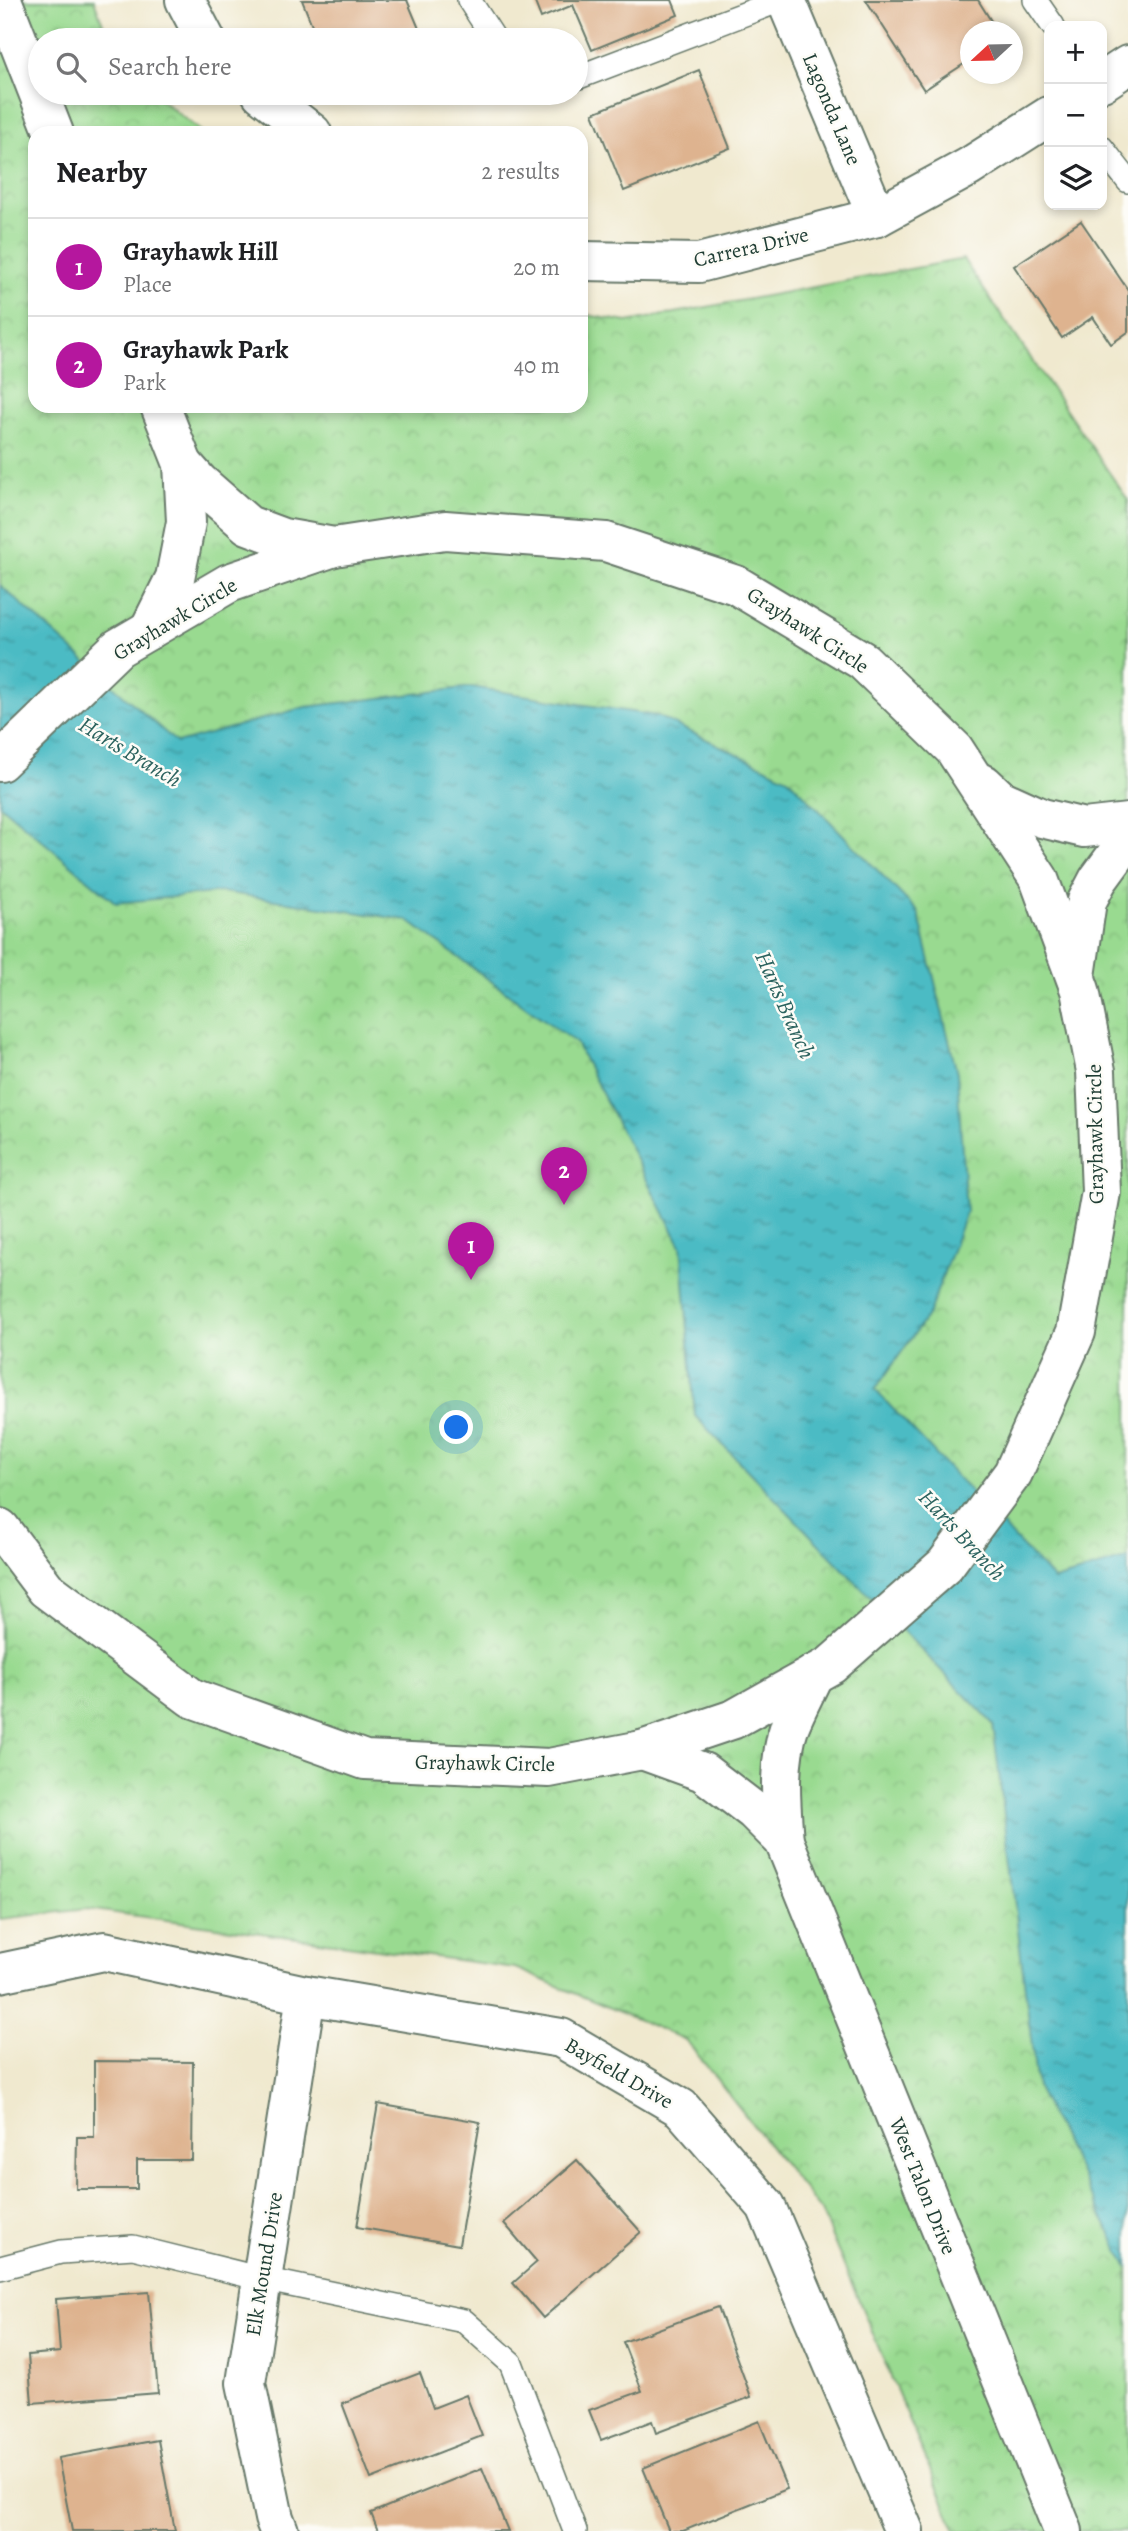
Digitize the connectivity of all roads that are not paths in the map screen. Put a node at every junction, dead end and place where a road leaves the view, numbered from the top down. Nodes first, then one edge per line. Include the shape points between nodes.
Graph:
1 (2, 0) edge
2 (185, 0) edge
3 (469, 0) edge
4 (784, 0) edge
5 (1035, 0) edge
6 (1050, 21) edge
7 (199, 28) edge
8 (484, 28) edge
9 (1128, 65) edge
10 (28, 66) edge
11 (588, 74) edge
12 (1107, 79) edge
13 (43, 105) edge
14 (276, 105) edge
15 (1044, 119) edge
16 (51, 126) edge
17 (303, 126) edge
18 (1107, 154) edge
19 (1128, 181) edge
20 (877, 217) junction
21 (588, 261) edge
22 (163, 413) edge
23 (183, 464) junction
24 (334, 547) junction
25 (134, 639) junction
26 (0, 762) edge
27 (967, 769) junction
28 (1128, 823) edge
29 (1128, 838) edge
30 (1076, 978) junction
31 (0, 1528) edge
32 (823, 1670) junction
33 (642, 1750) junction
34 (784, 1841) junction
35 (0, 1973) edge
36 (306, 1995) junction
37 (0, 2268) edge
38 (262, 2279) junction
39 (279, 2531) edge
40 (575, 2531) edge
41 (904, 2531) edge
42 (1063, 2531) edge

1 - 10 street
2 - 7 street
3 - 8 lane
4 - 11 lane
4 - 20 street, Lagonda Lane
5 - 6 lane
9 - 12 street
13 - 16 street
14 - 17 street
15 - 20 street, Carrera Drive
18 - 19 lane
20 - 21 street, Carrera Drive via 699,263
22 - 23 street
23 - 24 street via 248,525 283,538
23 - 25 street via 186,522 174,578
24 - 25 street, Grayhawk Circle via 229,583
24 - 27 street, Grayhawk Circle via 445,530 606,542 736,585 863,661 954,749
25 - 26 street, Grayhawk Circle
27 - 28 street via 1000,799 1042,818 1084,828
27 - 30 street, Grayhawk Circle via 1039,879
29 - 30 street via 1087,901
30 - 32 street, Grayhawk Circle via 1096,1071 1101,1192 1076,1332 1013,1473 945,1565
31 - 33 street, Grayhawk Circle via 46,1589 192,1698 365,1760 549,1768
32 - 33 street, Grayhawk Circle via 734,1719
32 - 34 street, West Talon Drive via 790,1727 786,1744 779,1783
33 - 34 street, West Talon Drive via 702,1772 754,1811
34 - 42 street, West Talon Drive
35 - 36 street, Bayfield Drive via 104,1951
36 - 38 street, Elk Mound Drive
36 - 41 street, Bayfield Drive via 561,2038 681,2108 766,2206
37 - 38 lane via 61,2252 133,2247
38 - 39 street, Elk Mound Drive via 246,2383
38 - 40 lane via 464,2320 511,2362

